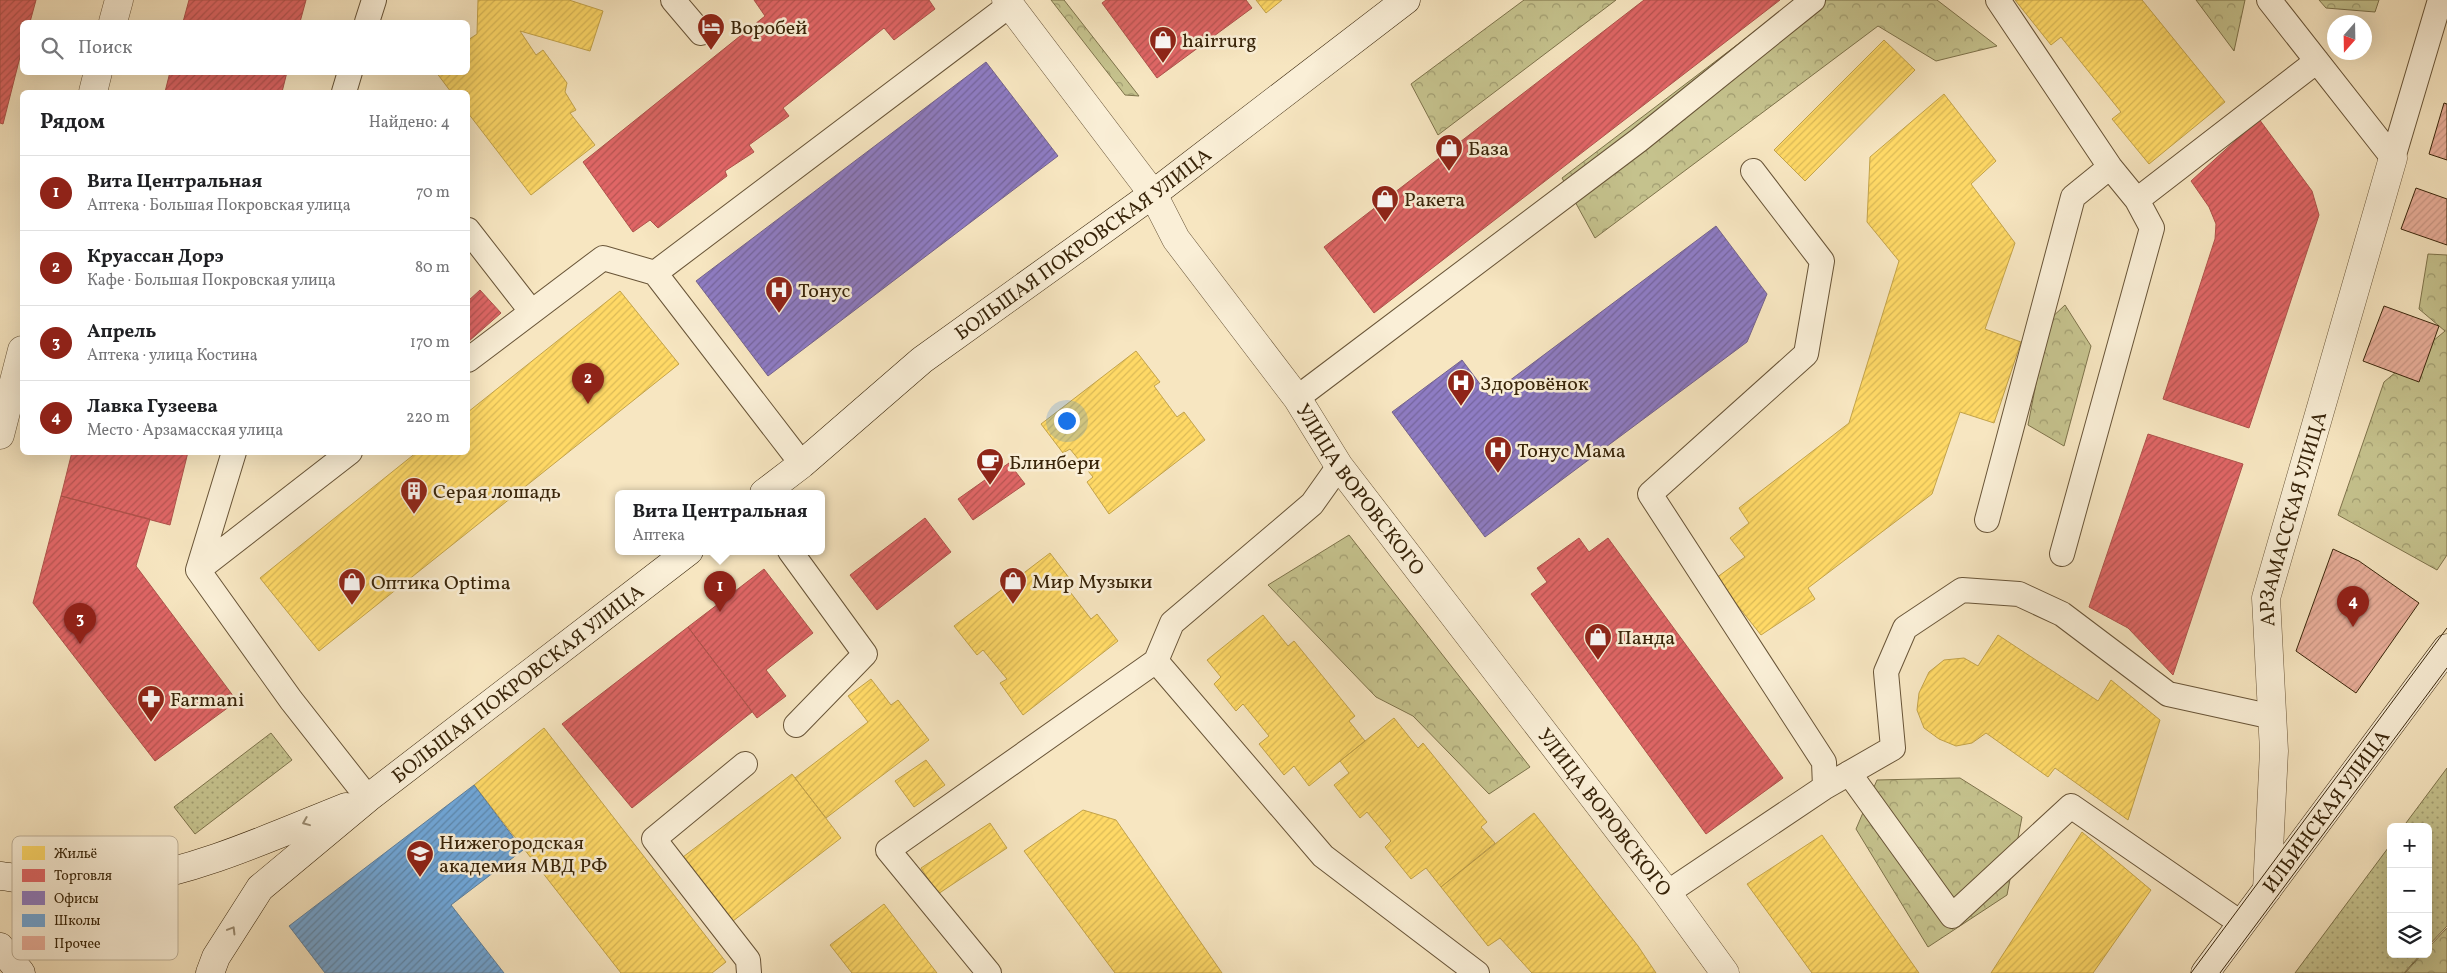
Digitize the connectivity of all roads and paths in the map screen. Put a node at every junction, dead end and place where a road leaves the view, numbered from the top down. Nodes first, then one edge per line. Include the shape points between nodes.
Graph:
1 (119, 0) edge
2 (374, 0) edge
3 (673, 0) edge
4 (1406, 0) edge
5 (1812, 0) edge
6 (1998, 0) edge
7 (2270, 0) edge
8 (2440, 0) edge
9 (1008, 3) edge
10 (114, 20) edge
11 (368, 20) edge
12 (701, 33) dead end
13 (2317, 61) junction
14 (97, 75) edge
15 (93, 90) edge
16 (2393, 158) junction
17 (2110, 167) junction
18 (1753, 171) dead end
19 (1153, 194) junction
20 (2137, 200) junction
21 (470, 233) edge
22 (655, 273) junction
23 (531, 311) junction
24 (20, 358) edge
25 (470, 358) edge
26 (1297, 398) junction
27 (0, 435) edge
28 (233, 455) edge
29 (346, 455) edge
30 (802, 464) junction
31 (1339, 466) junction
32 (768, 490) edge
33 (1987, 520) dead end
34 (2062, 554) dead end
35 (684, 555) edge
36 (793, 555) edge
37 (198, 570) junction
38 (2447, 648) edge
39 (1156, 661) junction
40 (2273, 717) junction
41 (796, 725) dead end
42 (745, 764) dead end
43 (1849, 773) junction
44 (1825, 787) junction
45 (368, 798) junction
46 (178, 869) edge
47 (2267, 890) junction
48 (1667, 893) junction
49 (2242, 924) junction
50 (0, 947) edge
51 (21, 973) edge
52 (210, 973) edge
53 (749, 973) edge
54 (988, 973) edge
55 (1477, 973) edge
56 (1724, 973) edge
57 (2205, 973) edge

1 - 10 street
2 - 11 lane
3 - 12 lane
4 - 19 street, БОЛЬШАЯ ПОКРОВСКАЯ УЛИЦА
5 - 26 lane via 1639,140
6 - 17 lane
7 - 13 lane
8 - 16 lane
9 - 19 street, УЛИЦА ВОРОВСКОГО
9 - 22 lane
13 - 16 lane
13 - 20 lane
14 - 15 street
16 - 40 street, АРЗАМАССКАЯ УЛИЦА via 2266,598
17 - 20 lane
17 - 33 lane via 2073,197
18 - 44 lane via 1822,261 1806,354 1650,494 1824,762
19 - 26 street, УЛИЦА ВОРОВСКОГО via 1176,239
19 - 30 street, БОЛЬШАЯ ПОКРОВСКАЯ УЛИЦА via 922,360
20 - 34 lane via 2152,228
21 - 23 lane
22 - 23 lane via 603,258
22 - 30 lane
23 - 25 lane
24 - 27 street
26 - 31 street, УЛИЦА ВОРОВСКОГО
28 - 37 lane
29 - 37 lane
30 - 32 street, БОЛЬШАЯ ПОКРОВСКАЯ УЛИЦА
31 - 39 lane via 1312,504 1172,623
31 - 48 street, УЛИЦА ВОРОВСКОГО
35 - 45 street, БОЛЬШАЯ ПОКРОВСКАЯ УЛИЦА
36 - 41 lane via 865,654
37 - 45 lane via 291,700
38 - 47 street, ИЛЬИНСКАЯ УЛИЦА
39 - 54 lane via 888,850
39 - 55 lane via 1323,856
40 - 43 lane via 2168,694 2062,614 2019,594 1962,590 1905,628 1886,672 1893,748
40 - 47 street, АРЗАМАССКАЯ УЛИЦА
42 - 53 lane via 654,839 748,960
43 - 44 lane
43 - 49 lane via 1952,916 2071,806
44 - 48 lane
45 -> 46 street via 200,864
52 -> 45 street via 216,957 260,888
47 - 49 street, ИЛЬИНСКАЯ УЛИЦА
48 - 56 street, УЛИЦА ВОРОВСКОГО
49 - 57 street, ИЛЬИНСКАЯ УЛИЦА
50 - 51 street

